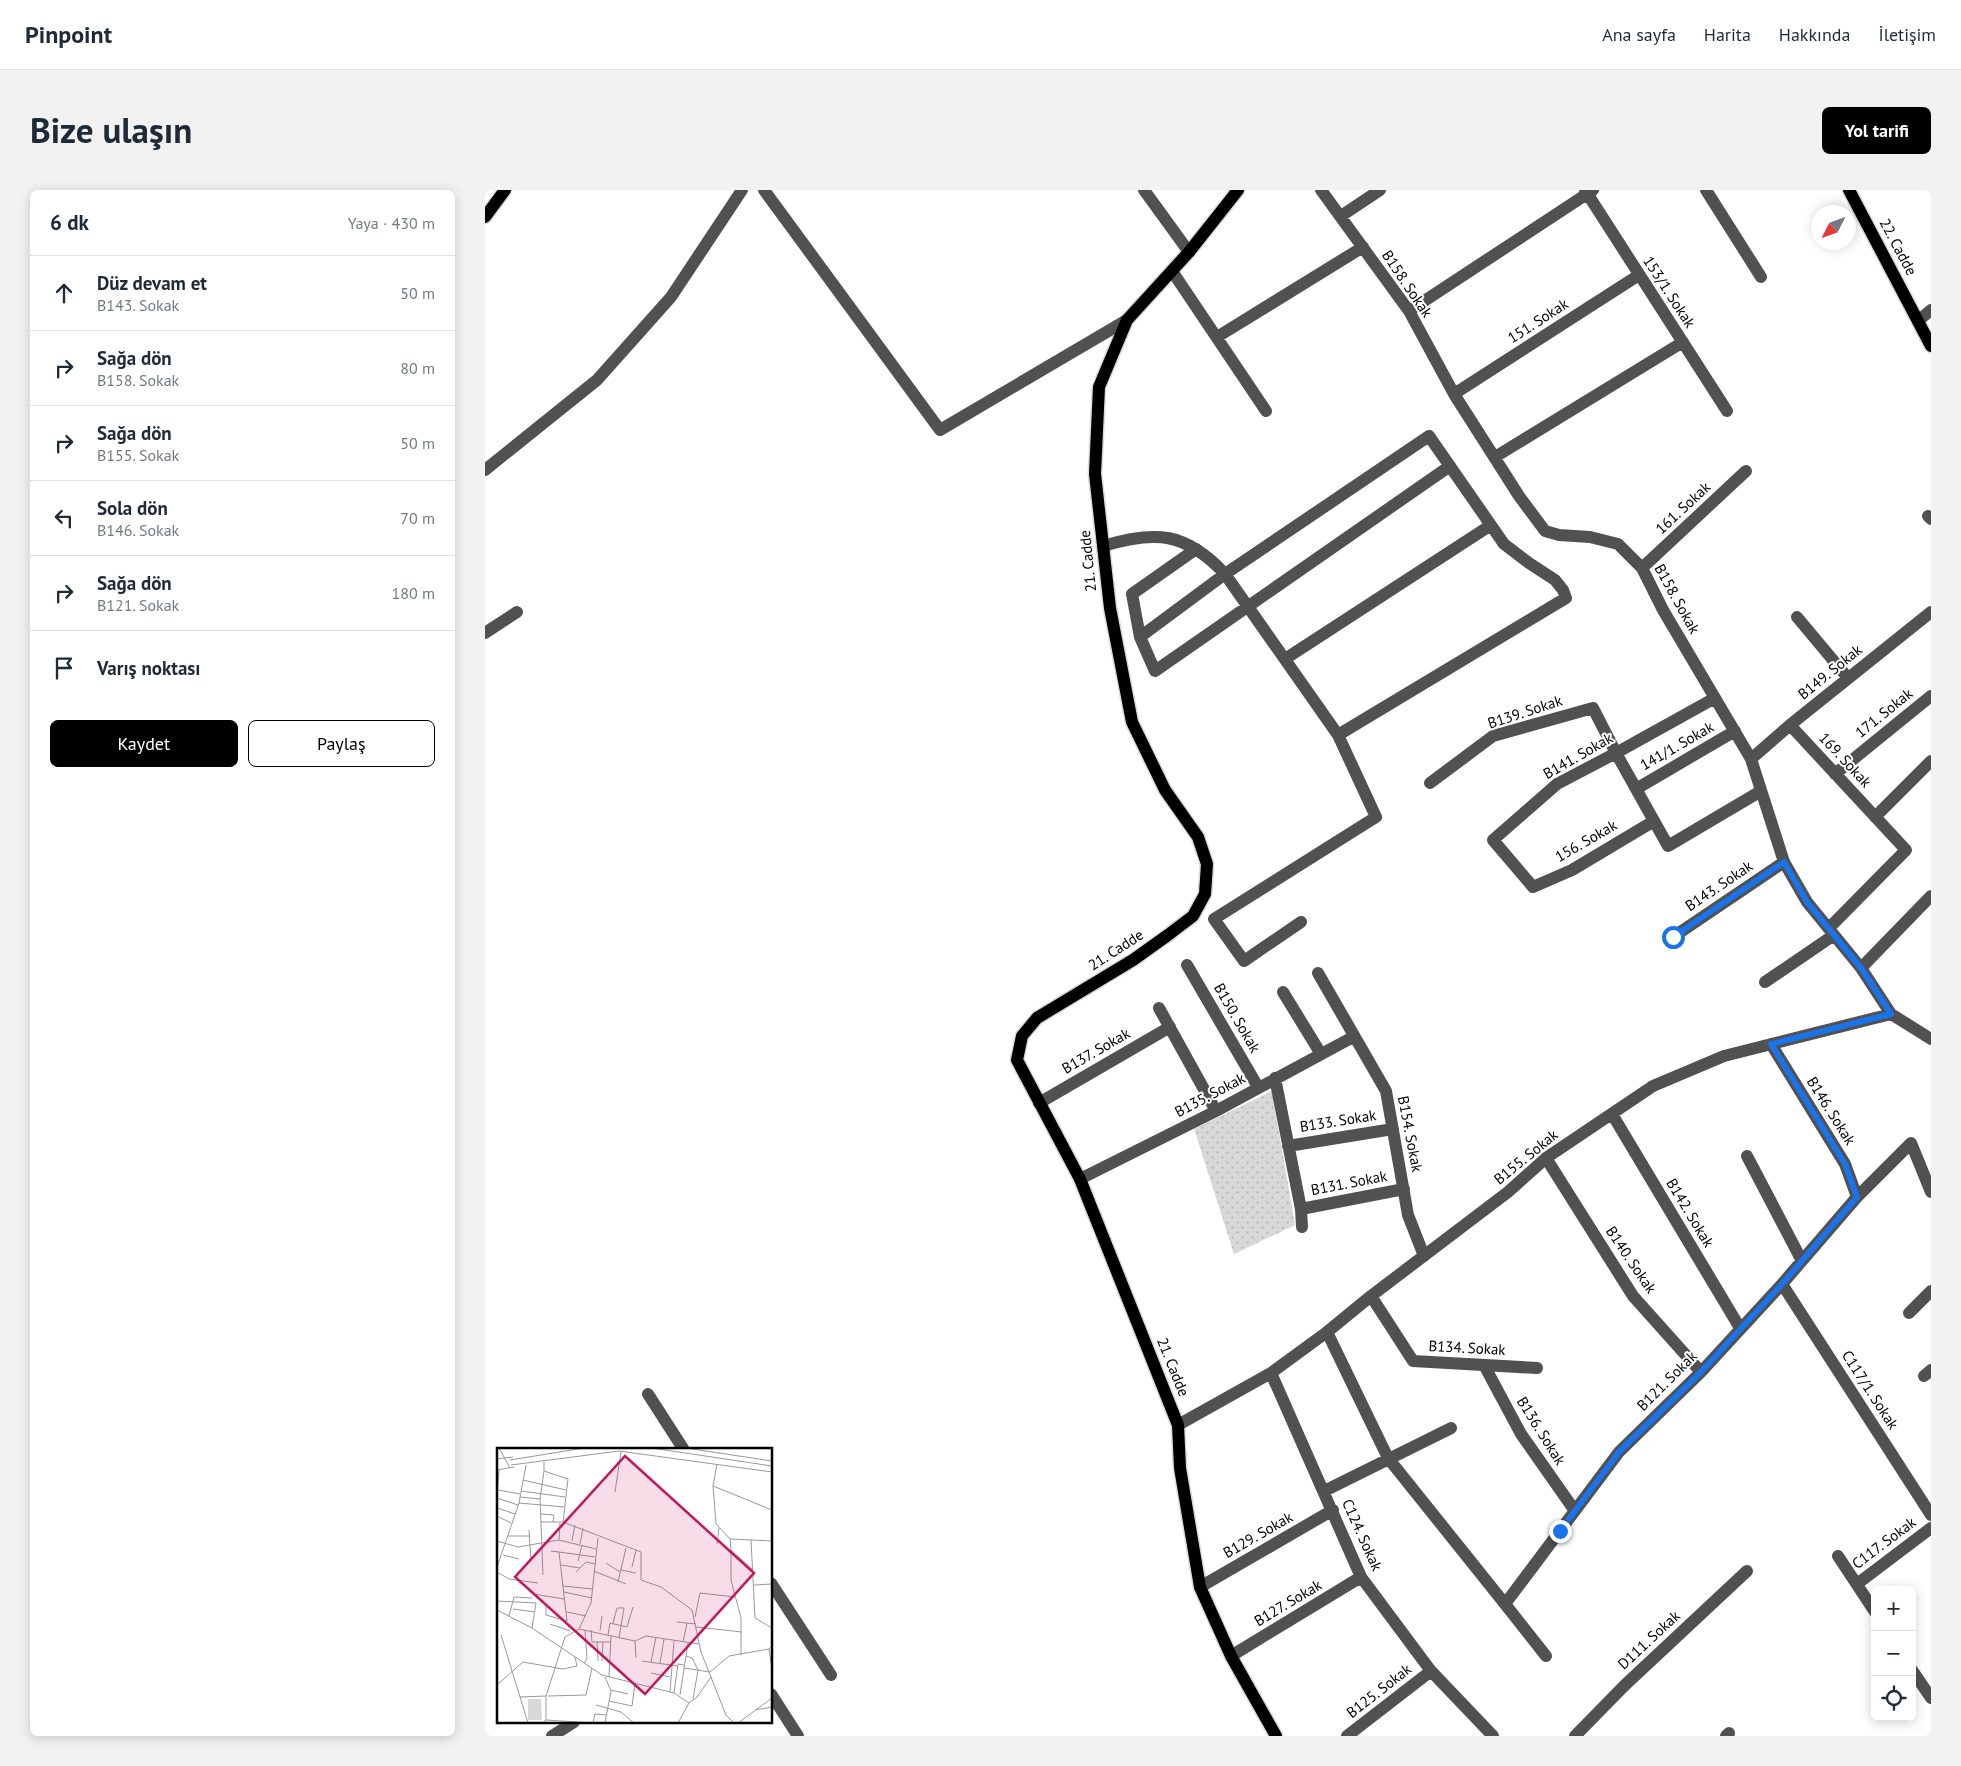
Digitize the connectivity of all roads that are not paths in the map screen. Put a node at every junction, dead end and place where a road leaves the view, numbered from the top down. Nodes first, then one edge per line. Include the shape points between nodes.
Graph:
1 (505, 190) edge
2 (742, 190) edge
3 (764, 190) edge
4 (1144, 190) edge
5 (1238, 190) edge
6 (1321, 190) edge
7 (1380, 190) edge
8 (1707, 190) edge
9 (1849, 190) edge
10 (1588, 192) edge
11 (1341, 216) junction
12 (485, 217) edge
13 (1363, 247) junction
14 (1189, 252) junction
15 (1172, 271) junction
16 (1639, 275) junction
17 (1761, 277) dead end
18 (1931, 310) edge
19 (1409, 311) junction
20 (1127, 320) junction
21 (1918, 320) junction
22 (1217, 338) junction
23 (1683, 342) junction
24 (1931, 346) edge
25 (1454, 394) junction
26 (1266, 411) dead end
27 (1727, 411) dead end
28 (1495, 457) junction
29 (1450, 466) junction
30 (485, 470) edge
31 (1746, 470) dead end
32 (1491, 525) junction
33 (1103, 546) junction
34 (1196, 549) junction
35 (1642, 568) junction
36 (1225, 574) junction
37 (1248, 607) junction
38 (517, 612) dead end
39 (1931, 612) edge
40 (1797, 617) dead end
41 (485, 633) edge
42 (1140, 637) junction
43 (1285, 659) junction
44 (1848, 678) junction
45 (1931, 696) edge
46 (1715, 698) junction
47 (1790, 725) junction
48 (1735, 731) junction
49 (1338, 735) junction
50 (1616, 753) junction
51 (1751, 759) junction
52 (1931, 761) edge
53 (1835, 774) junction
54 (1430, 783) dead end
55 (1636, 789) junction
56 (1761, 792) junction
57 (1875, 817) junction
58 (1654, 821) junction
59 (1784, 862) junction
60 (1533, 887) joint
61 (1931, 896) edge
62 (1301, 922) dead end
63 (1831, 931) junction
64 (1673, 937) dead end
65 (1187, 965) dead end
66 (1861, 968) junction
67 (1319, 973) dead end
68 (1765, 982) dead end
69 (1283, 992) dead end
70 (1159, 1008) dead end
71 (1891, 1014) junction
72 (1170, 1027) junction
73 (1353, 1036) junction
74 (1931, 1039) edge
75 (1771, 1044) junction
76 (1321, 1054) junction
77 (1275, 1078) junction
78 (1258, 1087) junction
79 (1039, 1103) junction
80 (1216, 1111) junction
81 (1612, 1114) junction
82 (1393, 1129) junction
83 (1288, 1146) junction
84 (1747, 1156) dead end
85 (1546, 1158) junction
86 (1080, 1179) junction
87 (1404, 1189) junction
88 (1931, 1192) edge
89 (1857, 1197) junction
90 (1301, 1209) junction
91 (1302, 1227) dead end
92 (1424, 1256) junction
93 (1801, 1261) junction
94 (1782, 1284) junction
95 (1931, 1291) edge
96 (1371, 1296) junction
97 (1909, 1313) dead end
98 (1740, 1328) junction
99 (1327, 1332) junction
100 (1484, 1365) junction
101 (1537, 1368) dead end
102 (1701, 1372) junction
103 (1271, 1373) junction
104 (648, 1394) dead end
105 (1178, 1425) junction
106 (1451, 1428) dead end
107 (683, 1448) edge
108 (1388, 1458) junction
109 (1324, 1491) junction
110 (1333, 1510) junction
111 (1575, 1511) junction
112 (1931, 1514) edge
113 (1931, 1528) edge
114 (1838, 1556) dead end
115 (1747, 1571) dead end
116 (1361, 1577) junction
117 (1857, 1584) junction
118 (1200, 1587) junction
119 (773, 1591) edge
120 (1505, 1604) junction
121 (1871, 1606) edge
122 (1231, 1656) junction
123 (1546, 1656) dead end
124 (1431, 1671) junction
125 (831, 1675) dead end
126 (1916, 1676) edge
127 (1930, 1695) edge
128 (773, 1697) edge
129 (571, 1724) edge
130 (552, 1736) edge
131 (798, 1736) edge
132 (1276, 1736) edge
133 (1347, 1736) edge
134 (1493, 1736) edge
135 (1575, 1736) edge

1 - 12 main road
2 - 30 street via 671,297 597,380
3 - 20 street via 940,430
4 - 14 street
5 - 14 main road, 21. Cadde
6 - 11 street, B158. Sokak
7 - 11 street
8 - 17 street
9 - 21 main road, 22. Cadde
10 - 16 street, 153/1. Sokak
10 - 19 street
11 - 13 street, B158. Sokak
13 - 19 street, B158. Sokak
13 - 22 street
14 - 15 main road, 21. Cadde
15 - 20 main road, 21. Cadde
15 - 22 street
16 - 23 street, 153/1. Sokak
16 - 25 street, 151. Sokak
18 - 21 street
19 - 25 street, B158. Sokak
20 - 33 main road, 21. Cadde via 1099,387 1095,474
21 - 24 main road, 22. Cadde
22 - 26 street
23 - 27 street, 153/1. Sokak
23 - 28 street
25 - 28 street, B158. Sokak
28 - 35 street, B158. Sokak via 1545,531 1618,544
29 - 32 street
29 - 36 street via 1429,436
29 - 37 street
31 - 35 street, 161. Sokak
32 - 43 street
32 - 49 street via 1504,544 1555,580 1566,598
33 - 34 street via 1139,536 1160,536
33 - 79 main road, 21. Cadde via 1110,608 1132,722 1165,790 1198,837 1207,864 1205,894 1193,916 1133,960 1037,1018 1022,1036 1017,1060
34 - 36 street
34 - 42 street via 1132,594
35 - 46 street, B158. Sokak
36 - 37 street
36 - 42 street
37 - 42 street via 1155,671
37 - 43 street
38 - 41 street
39 - 44 street, B149. Sokak
40 - 44 street
43 - 49 street
44 - 47 street, B149. Sokak
45 - 53 street, 171. Sokak
46 - 48 street, B158. Sokak
46 - 50 street, B141. Sokak
47 - 51 street, B149. Sokak
47 - 53 street, 169. Sokak
48 - 51 street, B158. Sokak
48 - 55 street, 141/1. Sokak
49 - 62 street via 1376,817 1214,919 1244,961
50 - 54 street, B139. Sokak via 1593,708 1493,736
50 - 55 street
50 - 60 street, B141. Sokak via 1557,784 1493,840
51 - 56 street, B158. Sokak
52 - 57 street
53 - 57 street, 169. Sokak
55 - 58 street
56 - 58 street via 1668,846
56 - 59 street, B158. Sokak
57 - 63 street, 169. Sokak via 1906,850
58 - 60 street, 156. Sokak via 1572,870
59 - 63 street, B158. Sokak via 1807,902
59 - 64 street, B143. Sokak
61 - 66 street
63 - 66 street, B158. Sokak
63 - 68 street
65 - 78 street, B150. Sokak
66 - 71 street, B158. Sokak
67 - 73 street, B154. Sokak
69 - 76 street
70 - 72 street
71 - 74 street
71 - 75 street, B155. Sokak
72 - 79 street, B137. Sokak
72 - 80 street
73 - 76 street, B135. Sokak
73 - 82 street, B154. Sokak via 1386,1091
75 - 81 street, B155. Sokak via 1724,1056 1653,1086
75 - 89 street, B146. Sokak via 1845,1164
76 - 77 street, B135. Sokak
77 - 78 street, B135. Sokak
77 - 83 street
78 - 80 street, B135. Sokak
79 - 86 main road, 21. Cadde
80 - 86 street, B135. Sokak
81 - 85 street, B155. Sokak
81 - 98 street, B142. Sokak
82 - 83 street, B133. Sokak
82 - 87 street, B154. Sokak
83 - 90 street
84 - 93 street
85 - 92 street, B155. Sokak via 1508,1192
85 - 102 street, B140. Sokak via 1633,1296
86 - 105 main road, 21. Cadde
87 - 90 street, B131. Sokak
87 - 92 street, B154. Sokak via 1408,1215
88 - 89 street, B121. Sokak via 1911,1143
89 - 93 street, B121. Sokak
90 - 91 street
92 - 96 street, B155. Sokak
93 - 94 street, B121. Sokak
94 - 98 street, B121. Sokak
94 - 112 street, C117/1. Sokak
95 - 97 street
96 - 99 street, B155. Sokak
96 - 100 street, B134. Sokak via 1413,1361
98 - 102 street, B121. Sokak
99 - 103 street, B155. Sokak
99 - 108 street
100 - 101 street, B134. Sokak
100 - 111 street, B136. Sokak via 1521,1434
102 - 111 street, B121. Sokak via 1619,1452
103 - 105 street, B155. Sokak
103 - 109 street, C124. Sokak
104 - 107 street
105 - 118 main road, 21. Cadde via 1180,1468
106 - 108 street
108 - 109 street
108 - 120 street
109 - 110 street, C124. Sokak
110 - 116 street, C124. Sokak
110 - 118 street, B129. Sokak
111 - 120 street, B121. Sokak
113 - 117 street, C117. Sokak
114 - 117 street
115 - 135 street, D111. Sokak
116 - 122 street, B127. Sokak
116 - 124 street, C124. Sokak
117 - 121 street
118 - 122 main road, 21. Cadde
119 - 125 street
120 - 123 street
122 - 132 main road, 21. Cadde
124 - 133 street, B125. Sokak
124 - 134 street, C124. Sokak
126 - 127 street
128 - 131 street
129 - 130 street

